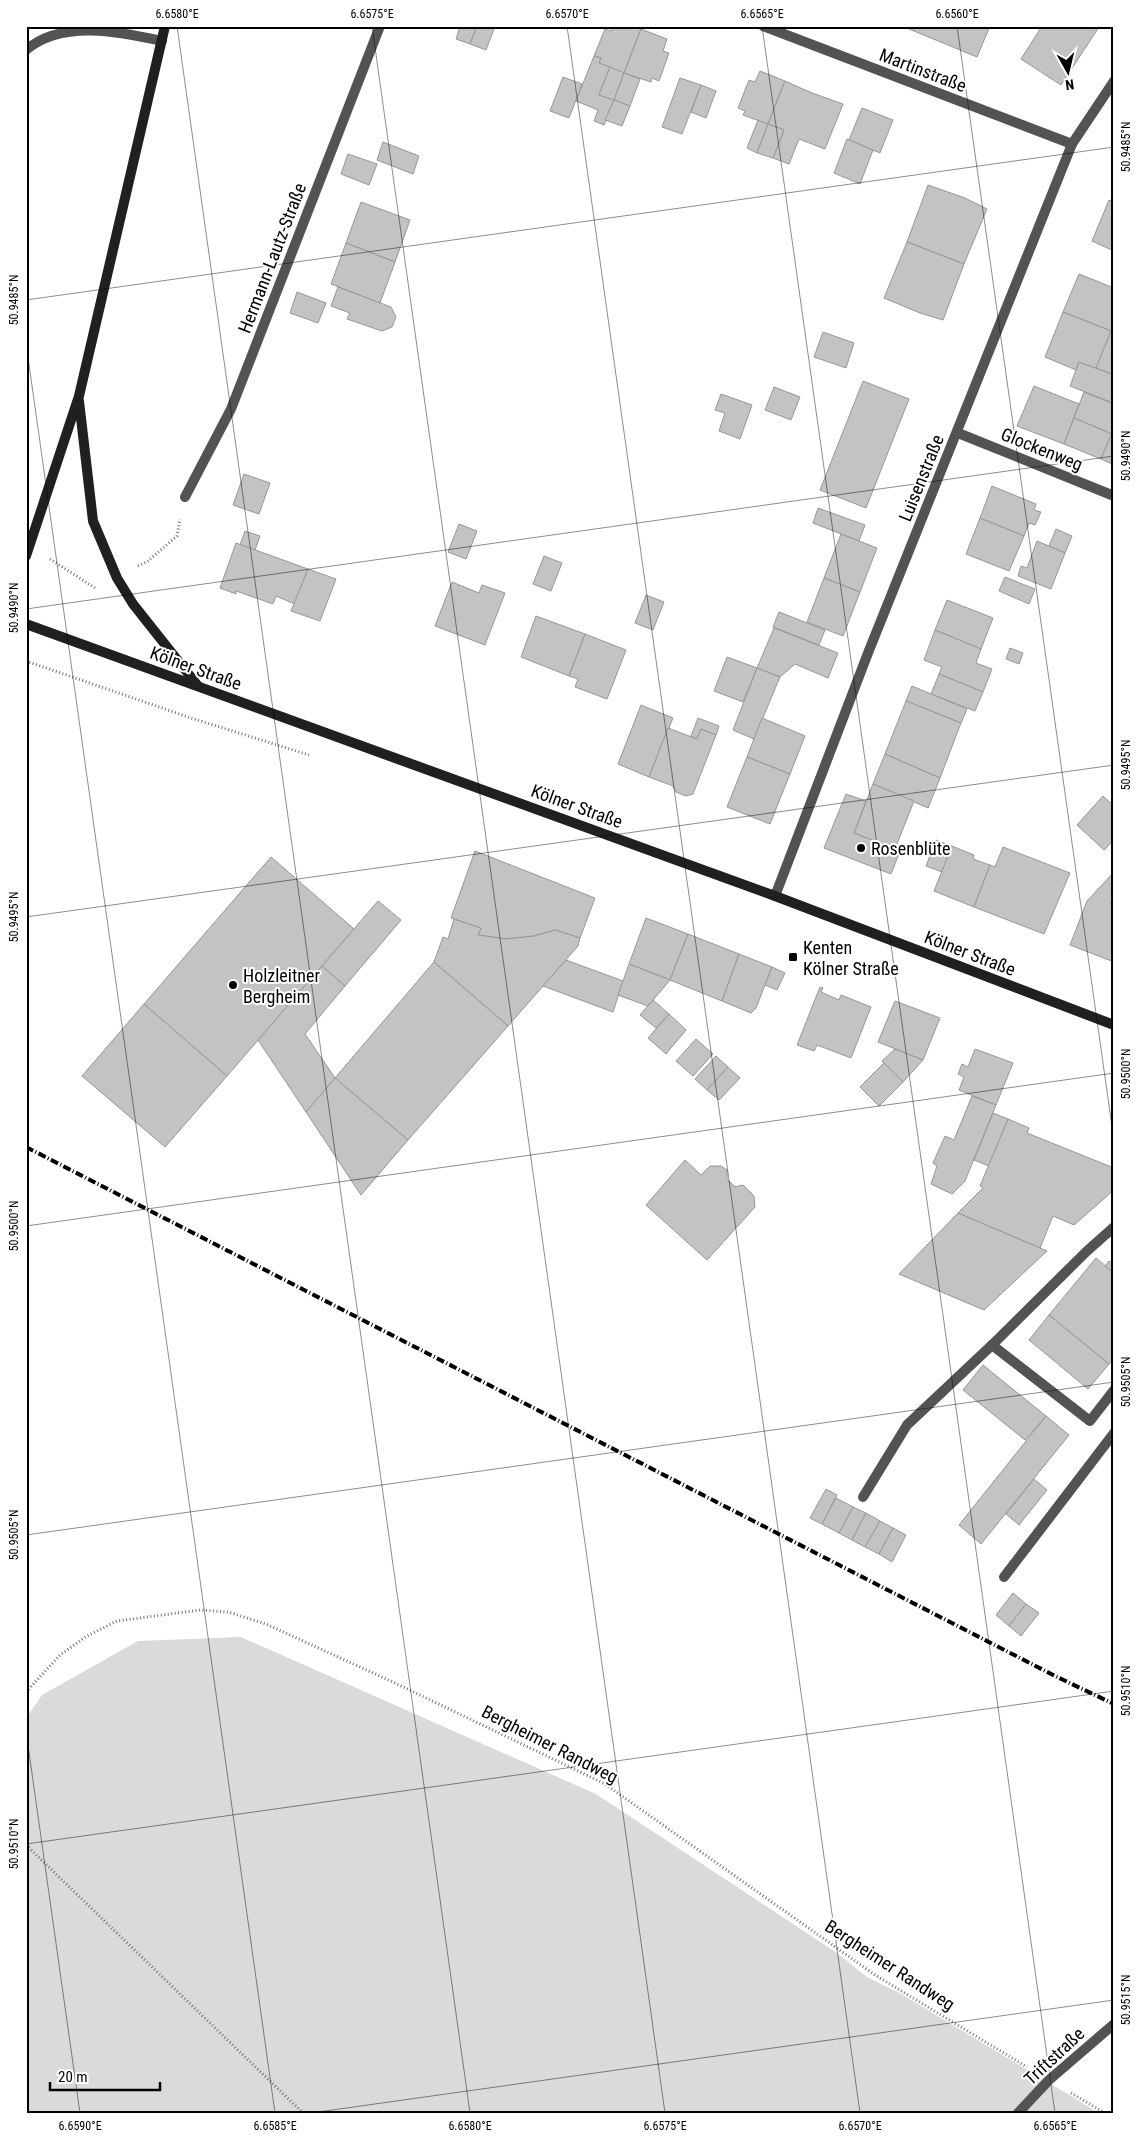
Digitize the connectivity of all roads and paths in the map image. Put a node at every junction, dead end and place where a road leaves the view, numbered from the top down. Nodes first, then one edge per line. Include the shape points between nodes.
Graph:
1 (165, 26) edge
2 (380, 26) edge
3 (762, 26) edge
4 (162, 41) junction
5 (26, 50) edge
6 (1114, 81) edge
7 (1072, 144) junction
8 (79, 396) junction
9 (958, 433) junction
10 (1114, 496) edge
11 (185, 497) dead end
12 (26, 556) edge
13 (26, 624) edge
14 (26, 661) edge
15 (199, 686) junction
16 (309, 756) dead end
17 (775, 896) junction
18 (1114, 1025) edge
19 (1114, 1227) edge
20 (992, 1345) junction
21 (1114, 1390) edge
22 (1114, 1433) edge
23 (863, 1497) dead end
24 (1004, 1577) dead end
25 (26, 1692) edge
26 (26, 1845) edge
27 (1114, 2024) edge
28 (1050, 2080) junction
29 (303, 2113) edge
30 (1018, 2113) edge
31 (1106, 2113) edge

1 - 4 main road
2 - 11 street, Hermann-Lautz-Straße via 230,409
3 - 7 street, Martinstraße
4 - 5 street via 118,31 84,30 55,34
4 - 8 main road
6 - 7 street, Luisenstraße
7 - 9 street, Luisenstraße
8 - 12 main road
8 - 15 main road via 93,521 113,570 133,604
9 - 10 street, Glockenweg
9 - 17 street, Luisenstraße
13 - 15 main road, Kölner Straße
14 - 16 path
15 - 17 main road, Kölner Straße
17 - 18 main road, Kölner Straße
19 - 20 street
20 - 21 street via 1090,1421
20 - 23 street via 907,1425
22 - 24 street
25 - 28 path, Bergheimer Randweg via 60,1655 117,1621 200,1610 228,1612 266,1624 605,1784 875,1975
26 - 29 path
27 - 28 street, Triftstraße
28 - 30 street, Triftstraße
28 - 31 path, Bergheimer Randweg

